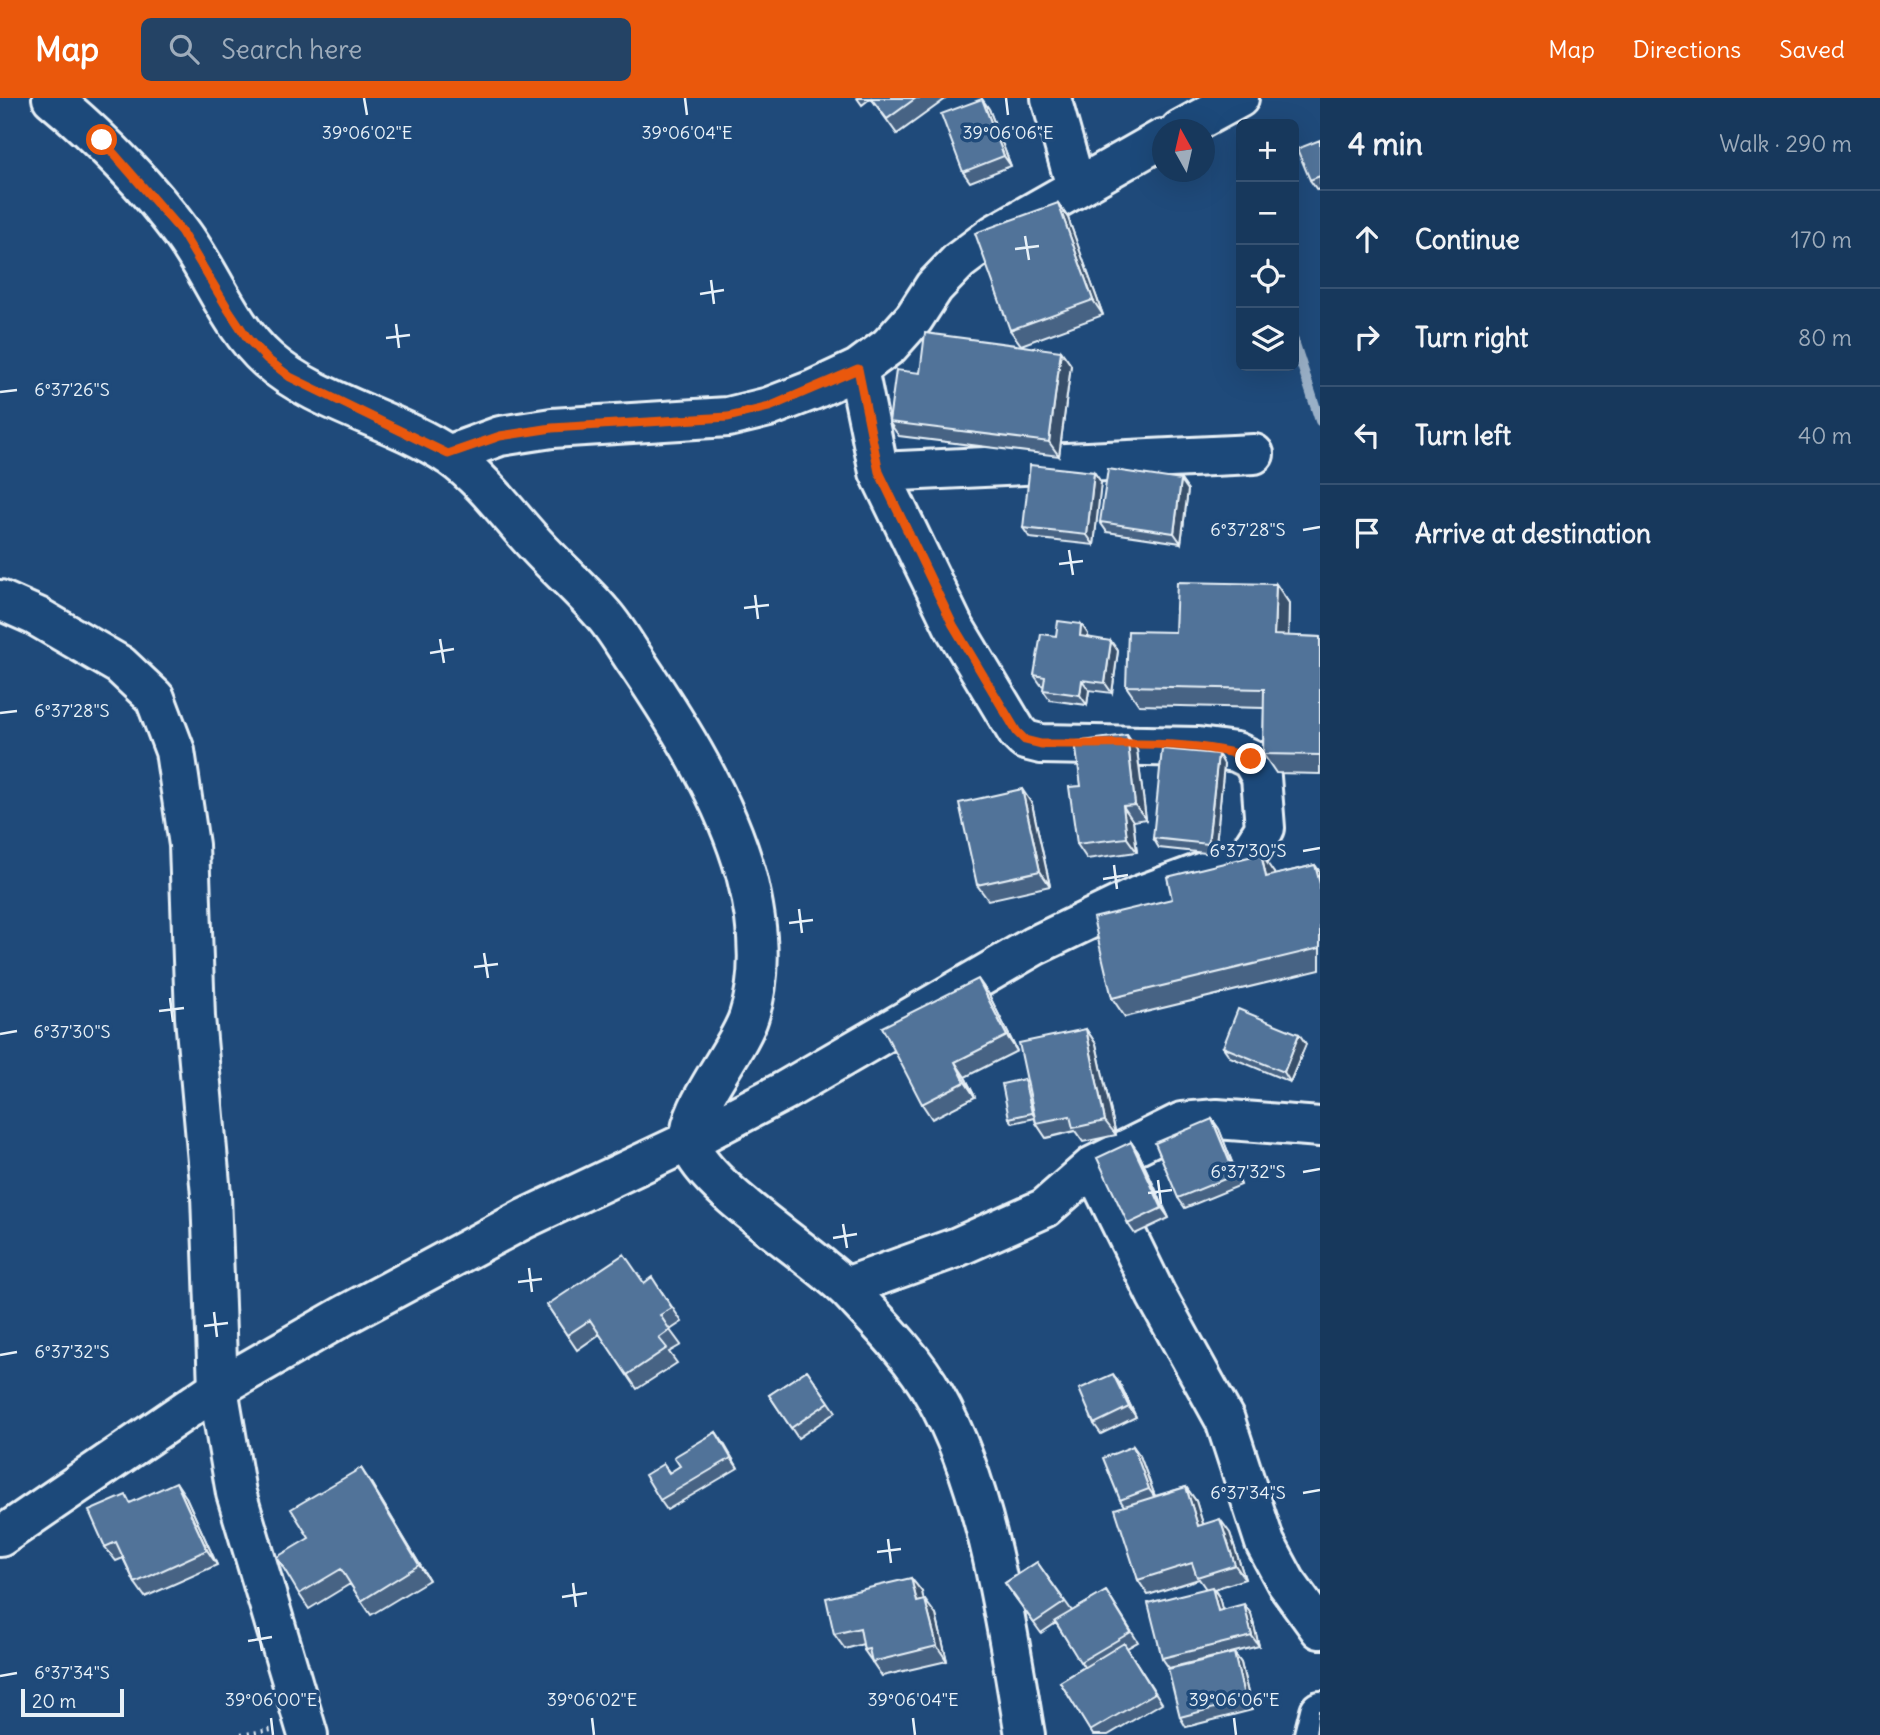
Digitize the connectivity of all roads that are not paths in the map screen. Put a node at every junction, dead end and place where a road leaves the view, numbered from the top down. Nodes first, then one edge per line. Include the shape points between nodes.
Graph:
1 (52, 98) edge
2 (1051, 98) edge
3 (1239, 98) edge
4 (1200, 119) edge
5 (1152, 145) edge
6 (1076, 187) junction
7 (858, 369) junction
8 (448, 454) junction
9 (1254, 454) dead end
10 (879, 472) junction
11 (0, 600) edge
12 (1319, 1127) edge
13 (690, 1141) junction
14 (1093, 1166) junction
15 (846, 1287) junction
16 (218, 1388) junction
17 (0, 1538) edge
18 (1320, 1629) edge
19 (1320, 1711) edge
20 (308, 1735) edge
21 (1025, 1735) edge
22 (1314, 1735) edge

1 - 8 street via 102,140 181,231 234,319 267,359 290,377
2 - 6 street
3 - 4 street
5 - 6 street
6 - 7 street via 995,234 959,261 888,346
7 - 8 street via 769,407 728,417 552,428 500,436
7 - 10 street
8 - 13 street via 478,479 603,614 663,701 725,816 745,873 757,930 756,986 749,1019 698,1110
9 - 10 street
10 - 13 street via 953,625 1025,740 1236,752 1251,759 1261,777 1265,828 1247,856 1138,897 1034,946
11 - 16 street via 120,665 155,698 175,751 189,845
12 - 14 street via 1217,1119 1182,1122
13 - 15 street via 699,1160 725,1188
13 - 16 street via 524,1219
14 - 15 street via 1045,1208 955,1248
14 - 18 street via 1156,1295 1225,1420 1265,1543
15 - 21 street via 917,1369 963,1457 1000,1598
16 - 17 street
16 - 20 street via 236,1493
19 - 22 street

